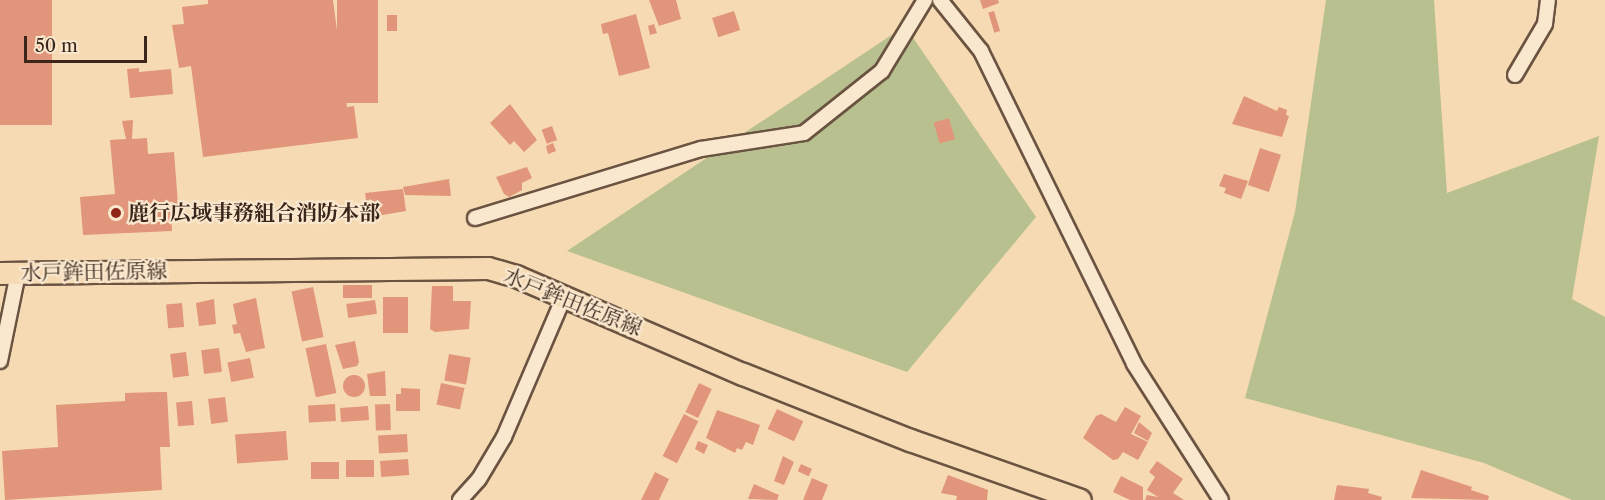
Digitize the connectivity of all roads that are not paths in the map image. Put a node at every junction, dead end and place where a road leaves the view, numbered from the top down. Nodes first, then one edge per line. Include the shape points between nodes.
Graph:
1 (925, 0) edge
2 (940, 0) edge
3 (1548, 0) edge
4 (1515, 75) dead end
5 (475, 218) dead end
6 (9, 273) edge
7 (564, 297) junction
8 (0, 361) edge
9 (460, 500) edge
10 (1080, 500) edge
11 (1221, 500) edge

1 - 5 street via 882,71 804,133 701,149
2 - 11 street via 981,51 1134,364
3 - 4 street via 1545,24
6 - 7 main road, 水戸鉾田佐原線 via 488,268
6 - 8 street
7 - 9 street via 504,437 479,479
7 - 10 main road, 水戸鉾田佐原線 via 910,440

